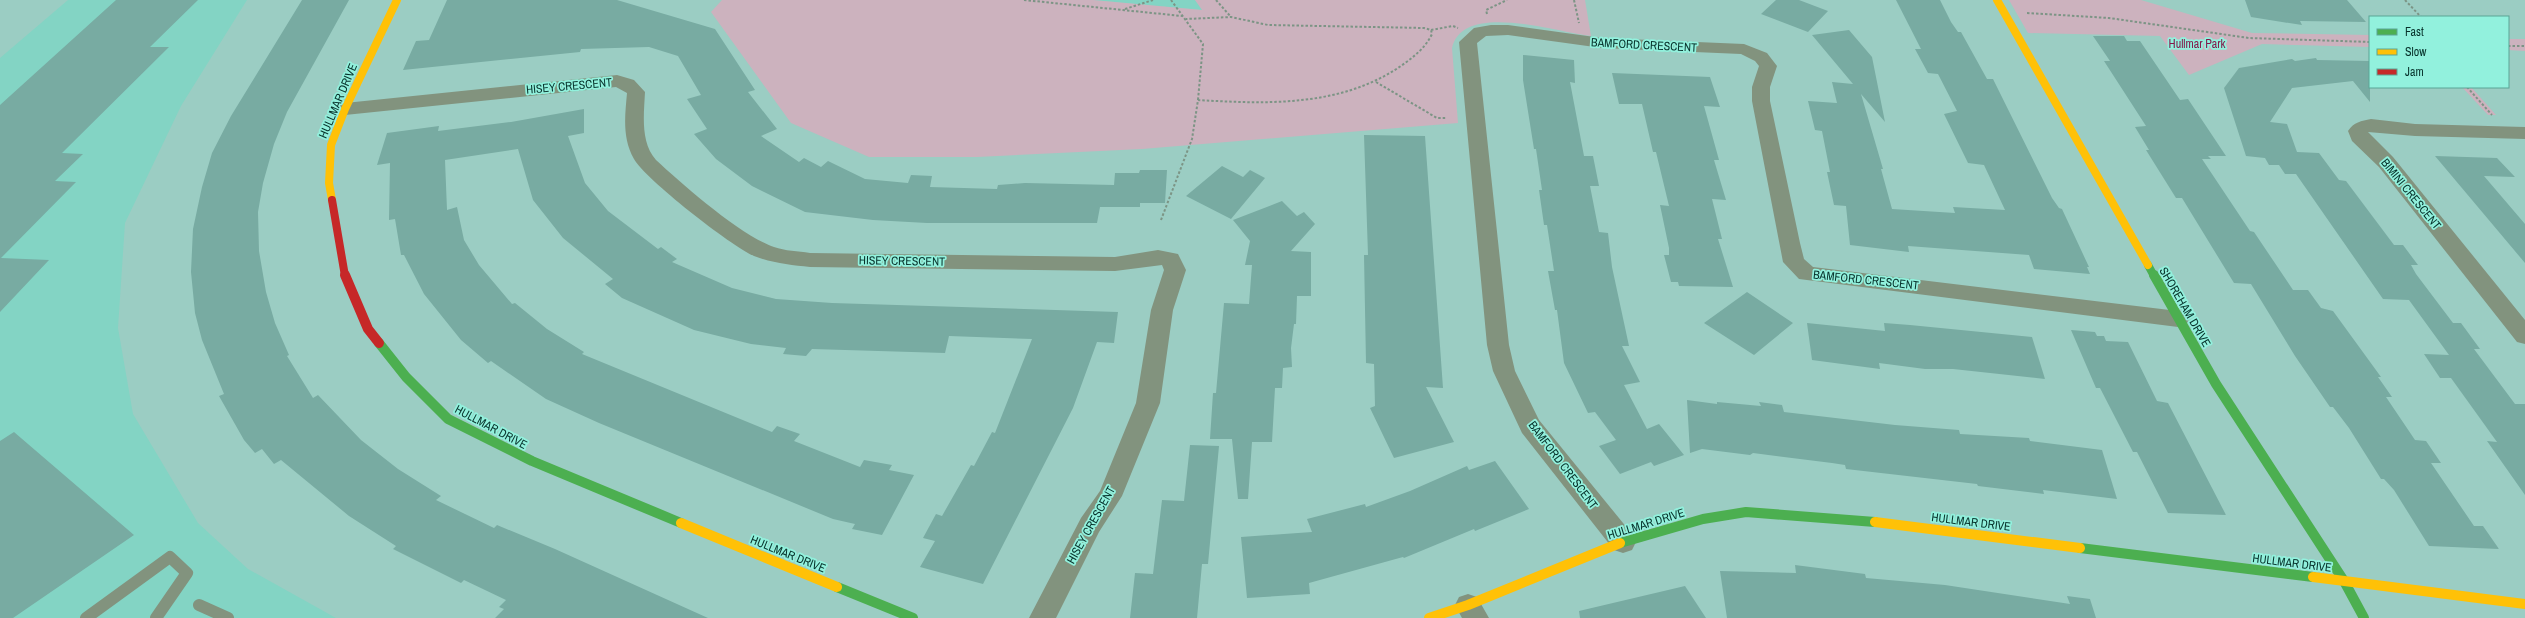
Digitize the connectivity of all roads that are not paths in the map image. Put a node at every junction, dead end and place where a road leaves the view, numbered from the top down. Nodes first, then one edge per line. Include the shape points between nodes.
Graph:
1 (397, 0) edge
2 (1997, 0) edge
3 (345, 109) junction
4 (2525, 133) edge
5 (2178, 319) junction
6 (2525, 336) edge
7 (1623, 542) junction
8 (2344, 581) junction
9 (2525, 604) edge
10 (199, 605) dead end
11 (1472, 611) edge
12 (86, 618) edge
13 (156, 618) edge
14 (228, 618) edge
15 (914, 618) edge
16 (1042, 618) edge
17 (1429, 618) edge
18 (2364, 618) edge

1 - 3 street, HULLMAR DRIVE
2 - 5 street, SHOREHAM DRIVE
3 - 15 street, HULLMAR DRIVE via 331,145 329,183 343,271 368,328 406,377 448,419 532,461
3 - 16 street, HISEY CRESCENT via 617,81 627,84 636,92 632,124 644,160 733,234 755,248 781,258 1115,264 1158,257 1170,259 1175,270 1162,310 1148,403 1110,496 1090,524
4 - 6 street, BIMINI CRESCENT via 2415,130 2371,125 2358,131 2359,137 2386,162
5 - 7 street, BAMFORD CRESCENT via 1807,274 1794,262 1761,101 1761,87 1768,66 1761,57 1744,48 1579,42 1508,30 1491,30 1472,37 1468,42 1468,50 1498,345 1504,371 1530,426
5 - 8 street, SHOREHAM DRIVE via 2216,384
7 - 8 street, HULLMAR DRIVE via 1703,519 1746,512 1783,513 1870,521
7 - 11 street, HULLMAR DRIVE
8 - 9 street, HULLMAR DRIVE
8 - 18 street, SHOREHAM DRIVE
10 - 14 lane
11 - 17 street, HULLMAR DRIVE
12 - 13 lane via 170,557 187,573

